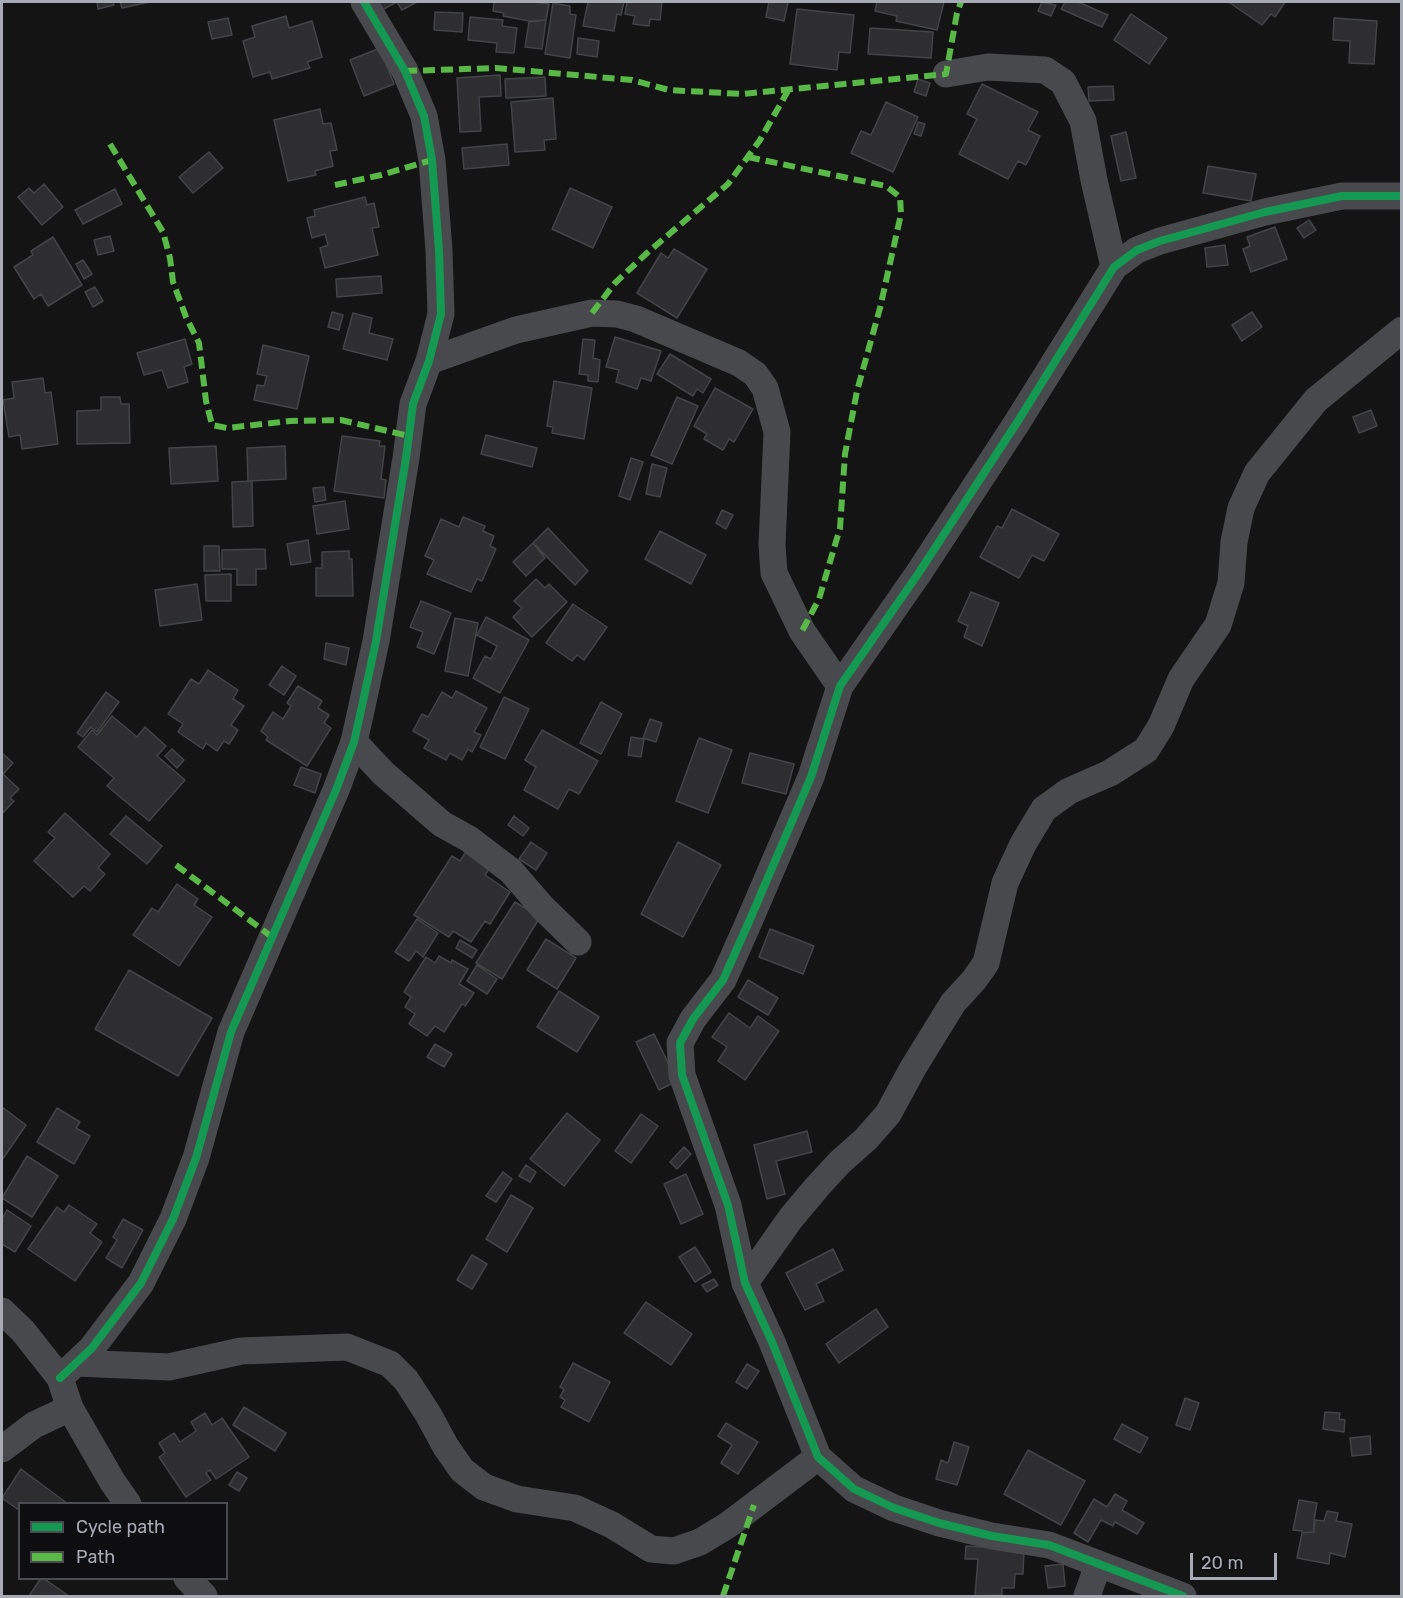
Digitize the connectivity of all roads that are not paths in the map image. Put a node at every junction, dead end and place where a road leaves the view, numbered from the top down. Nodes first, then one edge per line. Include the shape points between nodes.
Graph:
1 (364, 2) edge
2 (946, 74) dead end
3 (1401, 196) edge
4 (1114, 267) junction
5 (1401, 330) edge
6 (429, 361) junction
7 (840, 686) junction
8 (354, 742) junction
9 (578, 942) dead end
10 (745, 1283) junction
11 (2, 1311) edge
12 (68, 1371) junction
13 (70, 1408) junction
14 (2, 1449) edge
15 (818, 1457) junction
16 (127, 1502) edge
17 (1098, 1565) junction
18 (1087, 1596) edge
19 (1183, 1596) edge

1 - 6 street via 405,71 424,116 432,160 441,314
2 - 4 street via 988,67 1045,70 1063,82 1083,122
3 - 4 street via 1342,196 1265,212 1160,241 1137,250
4 - 7 street via 918,574
5 - 10 street via 1316,400 1257,472 1241,508 1231,583 1218,625 1181,679 1146,750 1110,773 1069,791 1044,809 1005,883 986,963 953,1003 888,1114 790,1218
6 - 7 street via 516,330 592,313 636,319 739,363 754,374 765,388 777,432 774,573 802,631
6 - 8 street via 413,404 376,640
7 - 10 street via 811,777 723,980 680,1042 682,1075 728,1205
8 - 9 street via 442,824 511,871
8 - 12 street via 231,1032 196,1158 173,1219 141,1282 92,1348
10 - 15 street
11 - 12 street
12 - 13 street
12 - 15 street via 169,1367 241,1351 347,1347 390,1364 406,1380 462,1470 484,1487 517,1499 575,1508 651,1549 674,1551 700,1542
13 - 14 street via 34,1425
13 - 16 street
15 - 17 street via 854,1489 894,1508 939,1523 1049,1545
17 - 18 street
17 - 19 street

